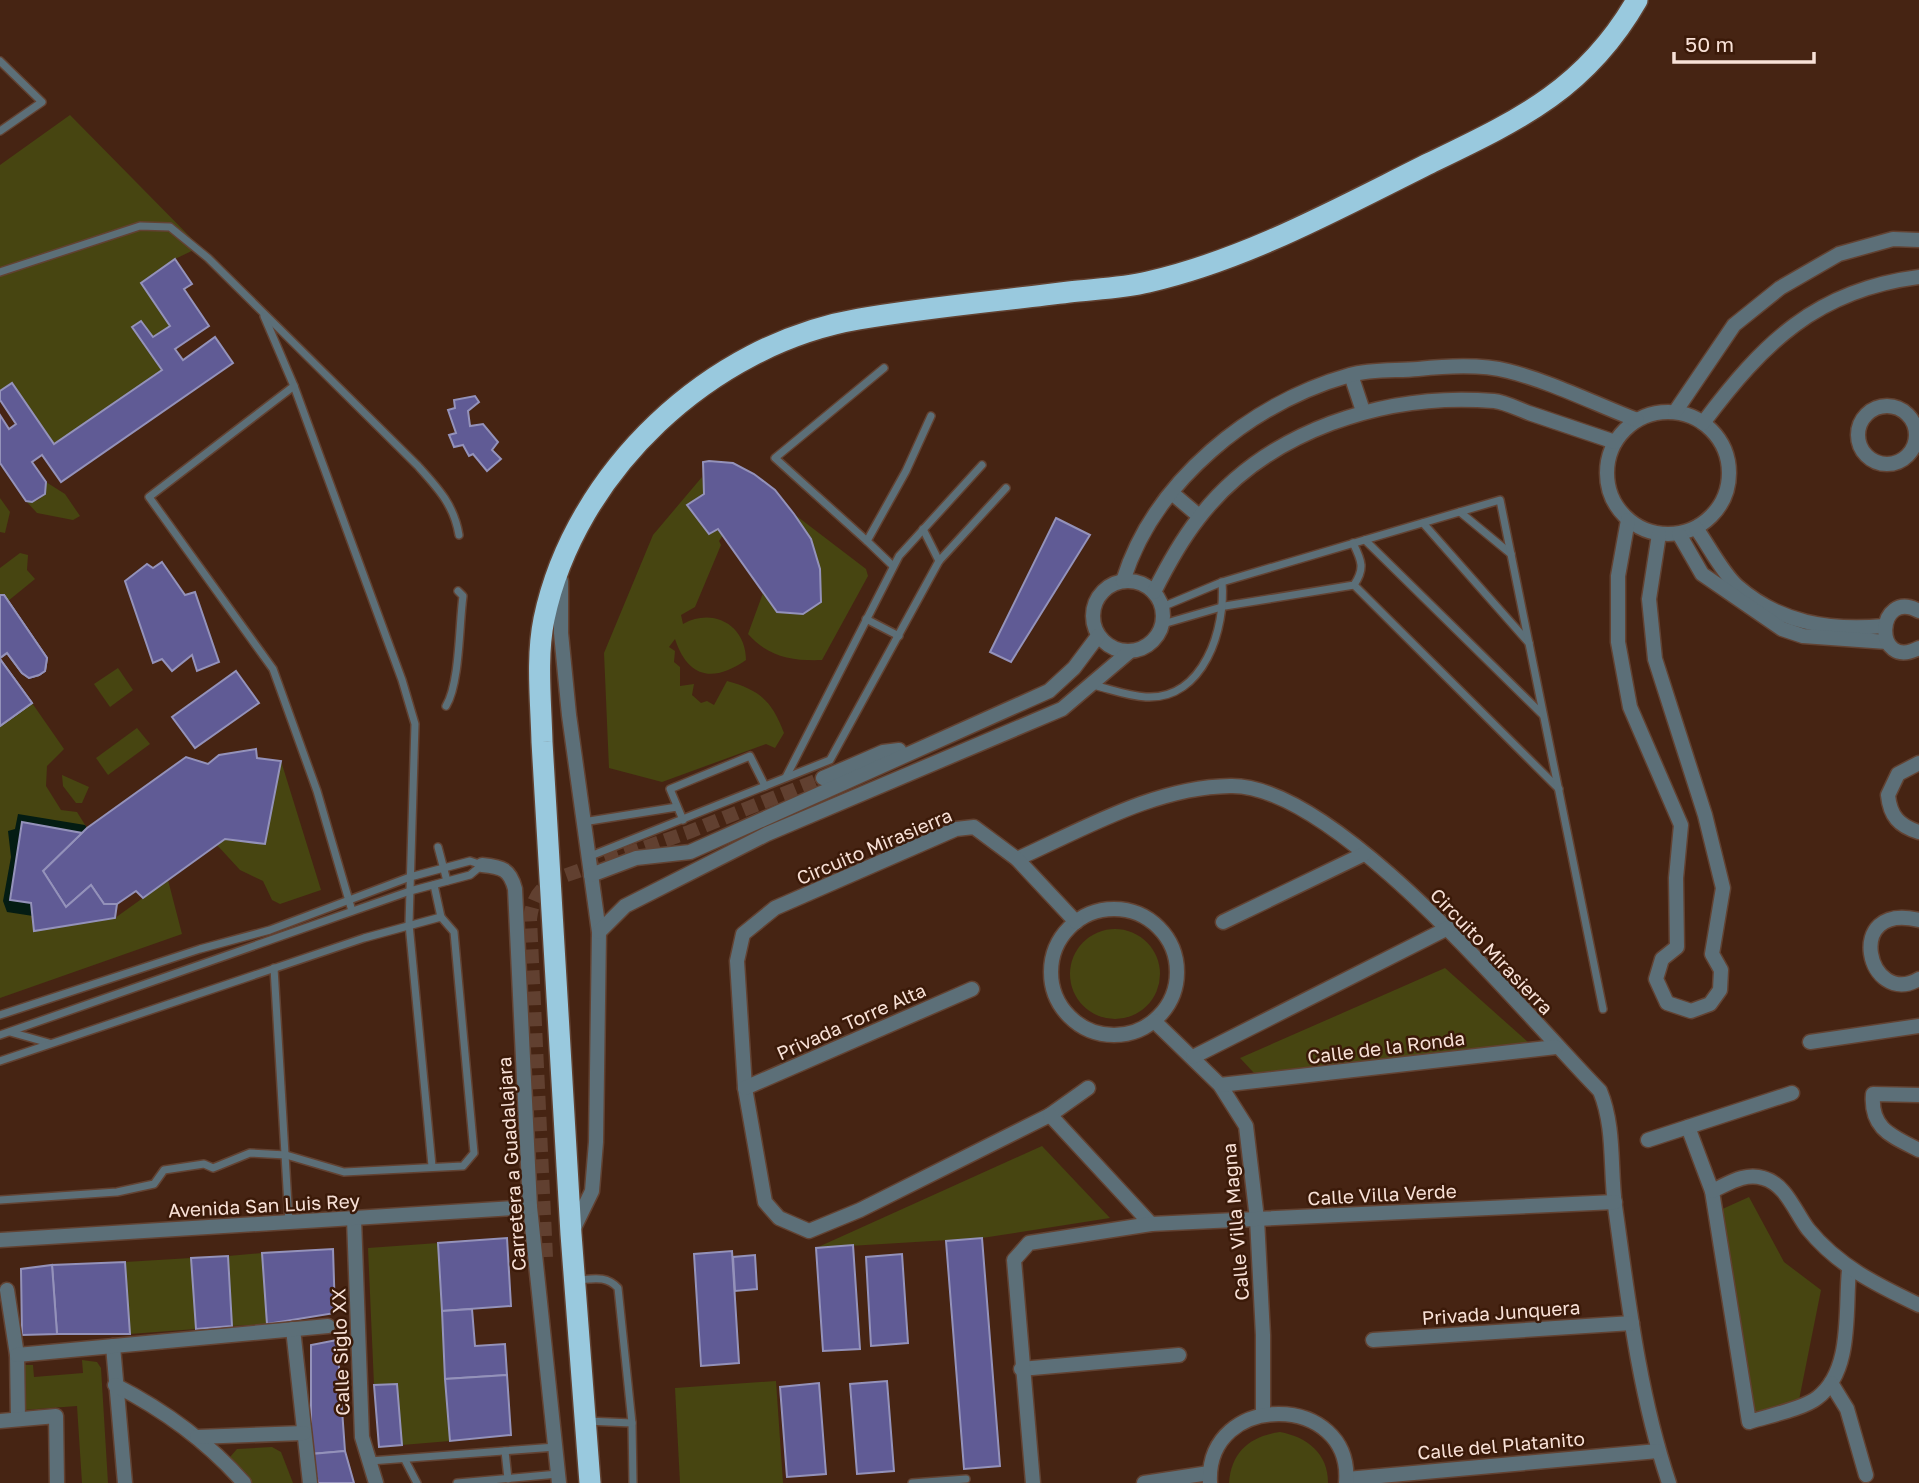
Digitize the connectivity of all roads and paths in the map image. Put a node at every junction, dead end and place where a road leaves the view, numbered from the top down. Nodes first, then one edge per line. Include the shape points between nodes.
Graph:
1 (1634, 3) edge
2 (0, 61) edge
3 (0, 131) edge
4 (1919, 240) edge
5 (0, 272) edge
6 (1919, 277) edge
7 (264, 316) junction
8 (884, 368) dead end
9 (1351, 375) junction
10 (294, 386) junction
11 (1363, 411) junction
12 (1675, 412) junction
13 (931, 415) dead end
14 (1637, 420) junction
15 (1703, 423) junction
16 (1615, 442) junction
17 (982, 465) dead end
18 (1006, 488) dead end
19 (1172, 493) junction
20 (1460, 512) junction
21 (1199, 516) junction
22 (1628, 520) junction
23 (1423, 523) junction
24 (1696, 528) junction
25 (923, 529) junction
26 (1659, 534) junction
27 (1679, 534) junction
28 (459, 535) dead end
29 (1365, 540) junction
30 (867, 541) junction
31 (1353, 543) junction
32 (1511, 555) junction
33 (939, 561) junction
34 (561, 563) junction
35 (893, 566) junction
36 (1123, 581) junction
37 (1222, 582) junction
38 (1353, 585) junction
39 (458, 591) dead end
40 (1154, 592) junction
41 (1224, 606) junction
42 (1162, 607) junction
43 (1919, 611) edge
44 (866, 619) junction
45 (1163, 624) junction
46 (1884, 626) junction
47 (899, 636) junction
48 (1098, 636) junction
49 (1887, 642) junction
50 (1529, 643) junction
51 (1919, 648) edge
52 (1129, 652) junction
53 (1093, 685) junction
54 (1049, 691) junction
55 (446, 706) dead end
56 (1062, 709) junction
57 (1544, 715) junction
58 (914, 749) junction
59 (1919, 763) edge
60 (786, 777) junction
61 (823, 778) tunnel mouth
62 (765, 786) junction
63 (1559, 789) junction
64 (677, 807) junction
65 (1705, 815) junction
66 (683, 820) junction
67 (583, 821) junction
68 (1681, 825) junction
69 (1919, 832) edge
70 (438, 847) dead end
71 (1364, 854) junction
72 (588, 857) junction
73 (1017, 859) junction
74 (482, 865) junction
75 (444, 868) junction
76 (591, 875) junction
77 (410, 877) junction
78 (447, 881) junction
79 (434, 885) junction
80 (410, 891) junction
81 (350, 901) junction
82 (352, 911) junction
83 (441, 917) junction
84 (1919, 919) edge
85 (1076, 922) junction
86 (1223, 922) dead end
87 (409, 924) junction
88 (1448, 928) junction
89 (599, 932) junction
90 (274, 968) junction
91 (1919, 979) edge
92 (972, 989) dead end
93 (1603, 1009) dead end
94 (0, 1015) edge
95 (1154, 1021) junction
96 (1919, 1026) edge
97 (9, 1032) junction
98 (0, 1035) edge
99 (1810, 1042) dead end
100 (50, 1043) junction
101 (1556, 1047) junction
102 (1193, 1056) junction
103 (0, 1061) edge
104 (1220, 1085) junction
105 (746, 1088) junction
106 (1088, 1088) dead end
107 (1792, 1093) dead end
108 (1919, 1095) edge
109 (1050, 1115) junction
110 (1688, 1127) junction
111 (1648, 1140) dead end
112 (1919, 1150) edge
113 (286, 1155) junction
114 (432, 1166) junction
115 (1712, 1191) junction
116 (0, 1200) edge
117 (1615, 1202) junction
118 (530, 1207) junction
119 (354, 1219) junction
120 (1257, 1219) junction
121 (289, 1223) junction
122 (1151, 1224) junction
123 (571, 1234) junction
124 (0, 1240) edge
125 (547, 1257) tunnel mouth
126 (1849, 1270) junction
127 (575, 1280) junction
128 (7, 1290) dead end
129 (1919, 1305) edge
130 (541, 1306) junction
131 (1632, 1323) junction
132 (328, 1326) dead end
133 (293, 1329) junction
134 (1373, 1340) dead end
135 (113, 1346) junction
136 (17, 1354) junction
137 (1179, 1355) dead end
138 (1021, 1369) junction
139 (1830, 1383) junction
140 (114, 1385) junction
141 (1263, 1414) junction
142 (18, 1419) junction
143 (0, 1421) edge
144 (585, 1421) junction
145 (632, 1423) junction
146 (304, 1433) junction
147 (197, 1437) junction
148 (556, 1447) junction
149 (505, 1451) junction
150 (1658, 1451) junction
151 (405, 1460) junction
152 (369, 1461) junction
153 (1866, 1475) dead end
154 (1209, 1478) edge
155 (508, 1479) junction
156 (559, 1479) edge
157 (966, 1479) dead end
158 (1347, 1481) edge
159 (57, 1483) edge
160 (125, 1483) edge
161 (244, 1483) edge
162 (310, 1483) edge
163 (376, 1483) edge
164 (417, 1483) edge
165 (457, 1483) edge
166 (590, 1483) edge
167 (633, 1483) edge
168 (912, 1483) edge
169 (1033, 1483) edge
170 (1144, 1483) edge
171 (1669, 1483) edge

1 - 34 highway via 1604,52 1558,94 1505,126 1305,225 1233,255 1147,282 856,319 788,339 752,357 706,384 629,454 604,483
2 - 3 lane via 42,103
4 - 12 street via 1893,239 1839,254 1780,288 1734,325
5 - 7 lane via 140,226 170,227 208,258
6 - 15 street via 1833,298 1776,337 1732,383
7 - 10 lane
7 - 28 lane via 445,496 456,515
8 - 30 lane via 775,458
9 - 11 street
9 - 14 street via 1445,366 1507,370
9 - 19 street via 1274,405 1244,424
10 - 77 lane via 415,724
10 - 81 lane via 149,497 273,669
11 - 16 street via 1421,401 1496,401
11 - 21 street via 1271,454
12 - 14 street
12 - 15 street
13 - 30 lane
14 - 16 street
15 - 24 street via 1722,443 1729,481 1712,516
16 - 22 street via 1607,484
17 - 25 lane
18 - 33 lane
19 - 21 street
19 - 36 street via 1144,529
20 - 23 lane
20 - 32 lane
20 - 32 lane via 1500,500
21 - 40 street
22 - 26 street
22 - 68 street via 1618,576 1618,642 1630,707
23 - 29 lane
23 - 50 lane
24 - 27 street
24 - 46 street via 1736,585 1774,611 1801,623 1849,629
25 - 33 lane
25 - 35 lane
26 - 27 street
26 - 65 street via 1648,599 1655,659
27 - 49 street via 1702,574 1782,629 1803,636
29 - 31 lane
29 - 57 lane
30 - 35 lane
31 - 37 lane
31 - 38 lane via 1362,561 1362,573
32 - 50 lane
33 - 47 lane
34 - 67 street via 561,633
34 - 123 highway via 543,620 541,715
35 - 44 lane
36 - 40 street via 1135,581
36 - 48 street via 1112,584 1096,601 1092,612
37 - 41 lane
37 - 42 lane
38 - 41 lane
38 - 63 lane
39 - 55 lane via 463,596 453,695
40 - 42 street
41 - 45 lane
41 - 53 lane via 1211,655 1180,690 1147,697
42 - 45 street
43 - 46 street via 1898,609
44 - 47 lane
44 - 60 lane
45 - 52 street via 1151,643
46 - 49 street
47 - 60 lane via 830,760
48 - 52 street via 1106,645
48 - 54 street
49 - 51 street via 1904,653
50 - 57 lane
52 - 53 street
53 - 56 street
54 - 56 street
54 - 58 street
56 - 89 street via 767,834 625,906
57 - 63 lane
58 - 61 street via 884,752
58 - 76 street via 690,852 636,858
59 - 69 street via 1898,774 1888,795 1896,819
60 - 62 lane
62 - 64 lane via 750,756 670,789
62 - 66 lane
63 - 93 lane
64 - 66 lane
64 - 67 lane
65 - 68 street
65 - 68 street via 1723,888 1712,954 1721,970 1720,990 1710,1004 1691,1011 1667,1003 1656,979 1662,959 1677,947
66 - 72 lane
67 - 72 street
70 - 75 lane
71 - 73 street, Circuito Mirasierra via 1282,798 1233,786 1179,791
71 - 86 street
71 - 88 street, Circuito Mirasierra
72 - 76 street
73 - 85 street
73 - 105 street, Circuito Mirasierra via 974,827 956,829 775,908 743,934 737,961
74 - 75 lane via 470,861
74 - 78 lane via 470,875
74 - 118 street, Carretera a Guadalajara via 503,867 512,875 515,889
75 - 77 lane
75 - 78 lane
76 - 89 street
77 - 80 lane
77 - 81 lane
78 - 79 lane
79 - 80 lane
79 - 83 lane
80 - 82 lane
80 - 87 lane
81 - 82 lane
81 - 94 lane
82 - 97 lane
83 - 87 lane
83 - 114 lane via 454,932 474,1153 463,1166
84 - 91 street via 1903,915 1887,920 1870,943 1870,960 1879,974 1896,983
85 - 95 street via 1093,912 1123,909 1150,919 1164,933 1178,969 1167,1007
85 - 95 street via 1061,938 1053,958 1054,991 1068,1015 1081,1026 1112,1035 1134,1032
87 - 90 lane
87 - 114 lane
88 - 101 street, Circuito Mirasierra
88 - 102 street
89 - 123 street via 592,1191
90 - 100 lane
90 - 113 lane
92 - 105 street, Privada Torre Alta
95 - 102 street, Calle Villa Magna
96 - 99 street
97 - 98 lane
97 - 100 lane
100 - 103 lane
101 - 104 street, Calle de la Ronda
101 - 117 street, Circuito Mirasierra via 1600,1091 1608,1110
102 - 104 street, Calle Villa Magna
104 - 120 street, Calle Villa Magna via 1246,1126
105 - 109 street, Circuito Mirasierra via 765,1202 779,1218 809,1231
106 - 109 street, Circuito Mirasierra
107 - 110 street
108 - 112 street via 1873,1094 1871,1112 1886,1133
109 - 122 street
110 - 111 street
110 - 115 street
113 - 114 lane via 344,1172
113 - 116 lane via 250,1153 213,1168 204,1164 164,1170 154,1184 117,1192
113 - 121 lane
115 - 126 street via 1749,1175 1778,1185 1809,1230
115 - 139 street via 1749,1422 1815,1399
117 - 120 street, Calle Villa Verde
117 - 131 street, Circuito Mirasierra
118 - 119 street, Avenida San Luis Rey
118 - 130 street, Carretera a Guadalajara
119 - 121 street, Avenida San Luis Rey
119 - 152 street, Calle Siglo XX via 362,1437
120 - 122 street, Calle Villa Verde
120 - 141 street, Calle Villa Magna
121 - 124 street, Avenida San Luis Rey
122 - 138 street via 1029,1243 1014,1260
123 - 127 highway
125 - 130 street
126 - 129 street
126 - 139 street via 1841,1365
127 - 144 highway
127 - 145 lane via 611,1280 618,1288
128 - 136 street
130 - 148 street, Carretera a Guadalajara
131 - 134 street, Privada Junquera
131 - 150 street, Circuito Mirasierra
132 - 133 street
133 - 135 street
133 - 146 street
135 - 136 street
135 - 140 street
136 - 142 street
137 - 138 street
138 - 169 street
139 - 153 street via 1847,1409
140 - 147 street
140 - 160 street
141 - 154 street via 1227,1435 1215,1453
141 - 158 street via 1293,1414 1320,1426 1343,1459
142 - 143 street
142 - 159 street via 56,1416
144 - 145 lane
144 - 166 highway
145 - 167 lane
146 - 147 street
146 - 162 street
147 - 161 street
148 - 149 lane
148 - 156 street, Carretera a Guadalajara
149 - 151 lane
149 - 155 lane
150 - 158 street, Calle del Platanito
150 - 171 street, Circuito Mirasierra
151 - 152 lane
151 - 164 lane
152 - 163 street, Calle Siglo XX
154 - 170 street
155 - 156 lane
155 - 165 lane
157 - 168 lane

